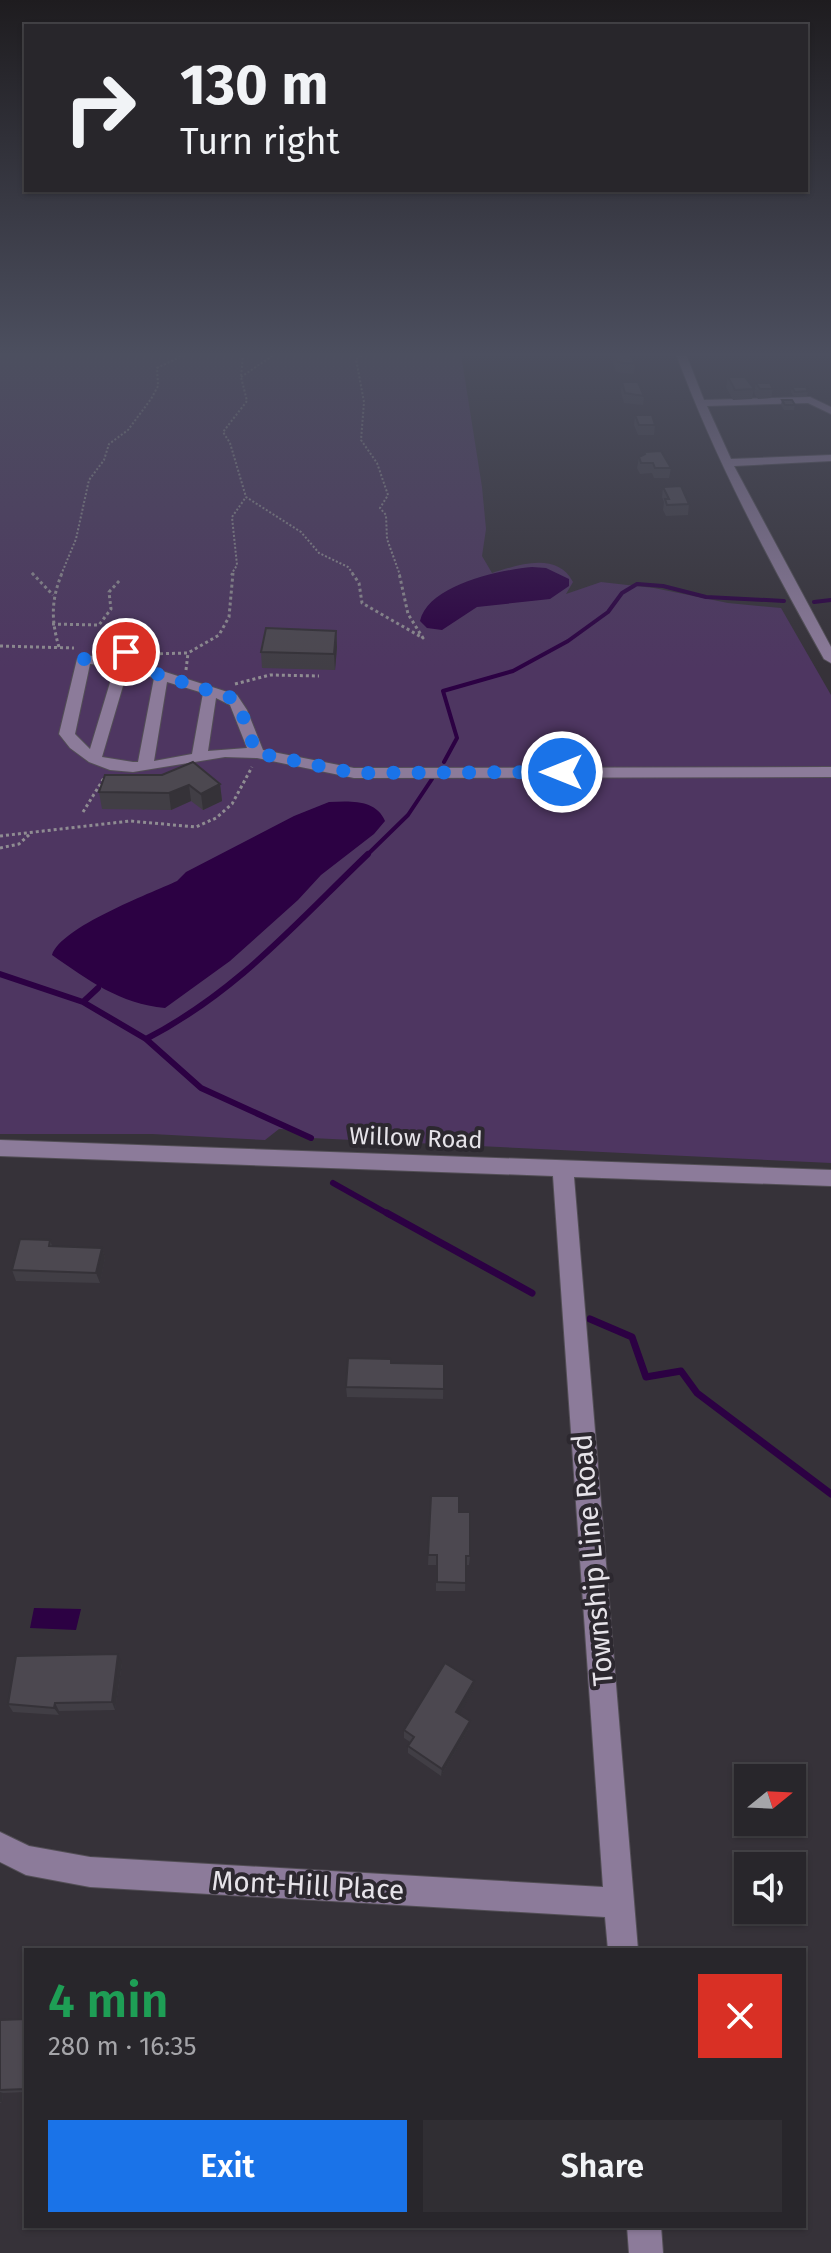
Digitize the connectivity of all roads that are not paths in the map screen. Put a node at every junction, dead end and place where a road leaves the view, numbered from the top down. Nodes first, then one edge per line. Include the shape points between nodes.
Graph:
1 (724, 459) edge
2 (807, 459) edge
3 (726, 463) junction
4 (831, 659) edge
5 (123, 663) junction
6 (161, 677) junction
7 (210, 692) junction
8 (257, 753) junction
9 (199, 757) junction
10 (94, 759) junction
11 (145, 766) junction
12 (831, 772) edge
13 (0, 1148) edge
14 (563, 1169) junction
15 (831, 1178) edge
16 (0, 1847) edge
17 (619, 1903) junction
18 (623, 1948) edge
19 (644, 2228) edge
20 (646, 2253) edge

1 - 3 street
2 - 3 street
3 - 4 street
5 - 6 street
5 - 10 street
5 - 10 street via 84,659 67,734
6 - 7 street
6 - 11 street
7 - 8 street via 232,698 240,707
7 - 9 street
8 - 9 street
8 - 12 street via 354,773
9 - 11 street
10 - 11 street
13 - 14 street, Willow Road
14 - 15 street, Willow Road
14 - 17 street, Township Line Road
16 - 17 street, Mont-Hill Place via 26,1860 90,1872
17 - 18 street, Township Line Road
19 - 20 street

